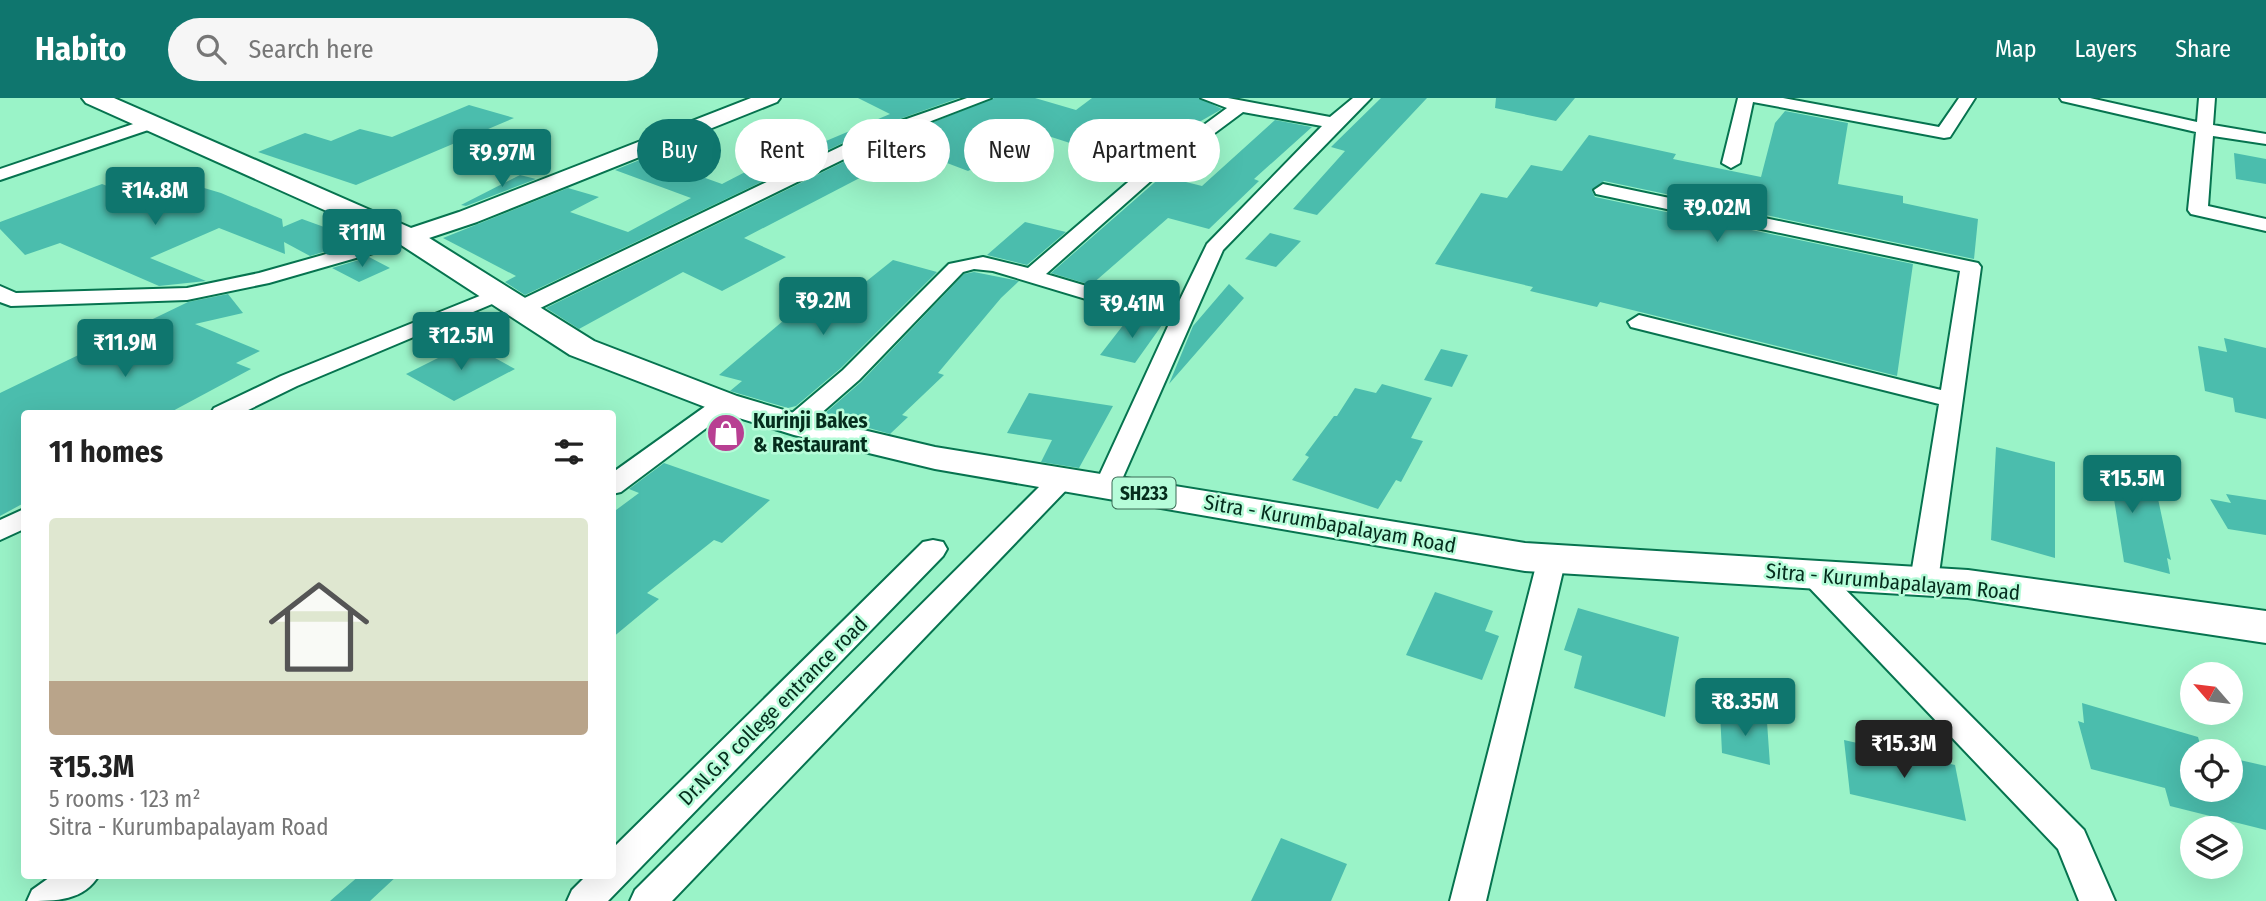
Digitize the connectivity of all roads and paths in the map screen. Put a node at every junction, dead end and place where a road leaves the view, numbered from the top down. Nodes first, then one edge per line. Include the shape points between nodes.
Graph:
1 (94, 98) edge
2 (770, 98) edge
3 (983, 98) edge
4 (1209, 98) edge
5 (1363, 98) edge
6 (1746, 98) edge
7 (1757, 98) edge
8 (1967, 98) edge
9 (2068, 98) edge
10 (2207, 98) edge
11 (1240, 106) junction
12 (150, 123) junction
13 (1334, 123) junction
14 (2204, 129) junction
15 (2266, 139) edge
16 (1731, 163) dead end
17 (0, 175) edge
18 (1603, 190) dead end
19 (2266, 225) edge
20 (408, 237) junction
21 (1031, 276) junction
22 (0, 292) edge
23 (507, 303) junction
24 (1181, 321) junction
25 (1639, 322) dead end
26 (1951, 400) junction
27 (725, 403) junction
28 (229, 410) edge
29 (794, 424) junction
30 (1062, 479) junction
31 (616, 483) edge
32 (1107, 487) junction
33 (21, 520) edge
34 (0, 531) edge
35 (933, 549) dead end
36 (1552, 558) junction
37 (1813, 574) junction
38 (1924, 581) junction
39 (2266, 627) edge
40 (616, 869) edge
41 (75, 879) edge
42 (606, 879) edge
43 (45, 901) edge
44 (584, 901) edge
45 (648, 901) edge
46 (1468, 901) edge
47 (2096, 901) edge

1 - 12 main road, Sitra - Kurumbapalayam Road / SH233
2 - 20 street
3 - 23 street via 881,134
4 - 11 street
5 - 13 street
6 - 16 street
7 - 8 street via 1944,133
9 - 14 street
10 - 14 street
11 - 13 street
11 - 21 street via 1147,174
12 - 17 street
12 - 20 main road, Sitra - Kurumbapalayam Road / SH233
13 - 24 street via 1214,248
14 - 15 street
14 - 19 street via 2199,210
18 - 26 street via 1971,267
20 - 22 street via 262,279 187,294 11,299
20 - 23 main road, Sitra - Kurumbapalayam Road / SH233
21 - 24 street
21 - 29 street via 989,264 964,263
23 - 27 main road, Sitra - Kurumbapalayam Road / SH233 via 582,348
23 - 28 street via 289,381
24 - 32 street
25 - 26 street
26 - 38 street
27 - 29 main road, Sitra - Kurumbapalayam Road / SH233
27 - 31 street
29 - 30 main road, Sitra - Kurumbapalayam Road / SH233 via 935,458
30 - 32 main road, Sitra - Kurumbapalayam Road / SH233
30 - 45 street
32 - 36 main road, Sitra - Kurumbapalayam Road / SH233
33 - 34 street
35 - 40 street, Dr.N.G.P college entrance road
36 - 37 main road, Sitra - Kurumbapalayam Road / SH233
36 - 46 street
37 - 38 main road, Sitra - Kurumbapalayam Road / SH233
37 - 47 street via 2072,840
38 - 39 main road, Sitra - Kurumbapalayam Road / SH233
41 - 43 street
42 - 44 street, Dr.N.G.P college entrance road

